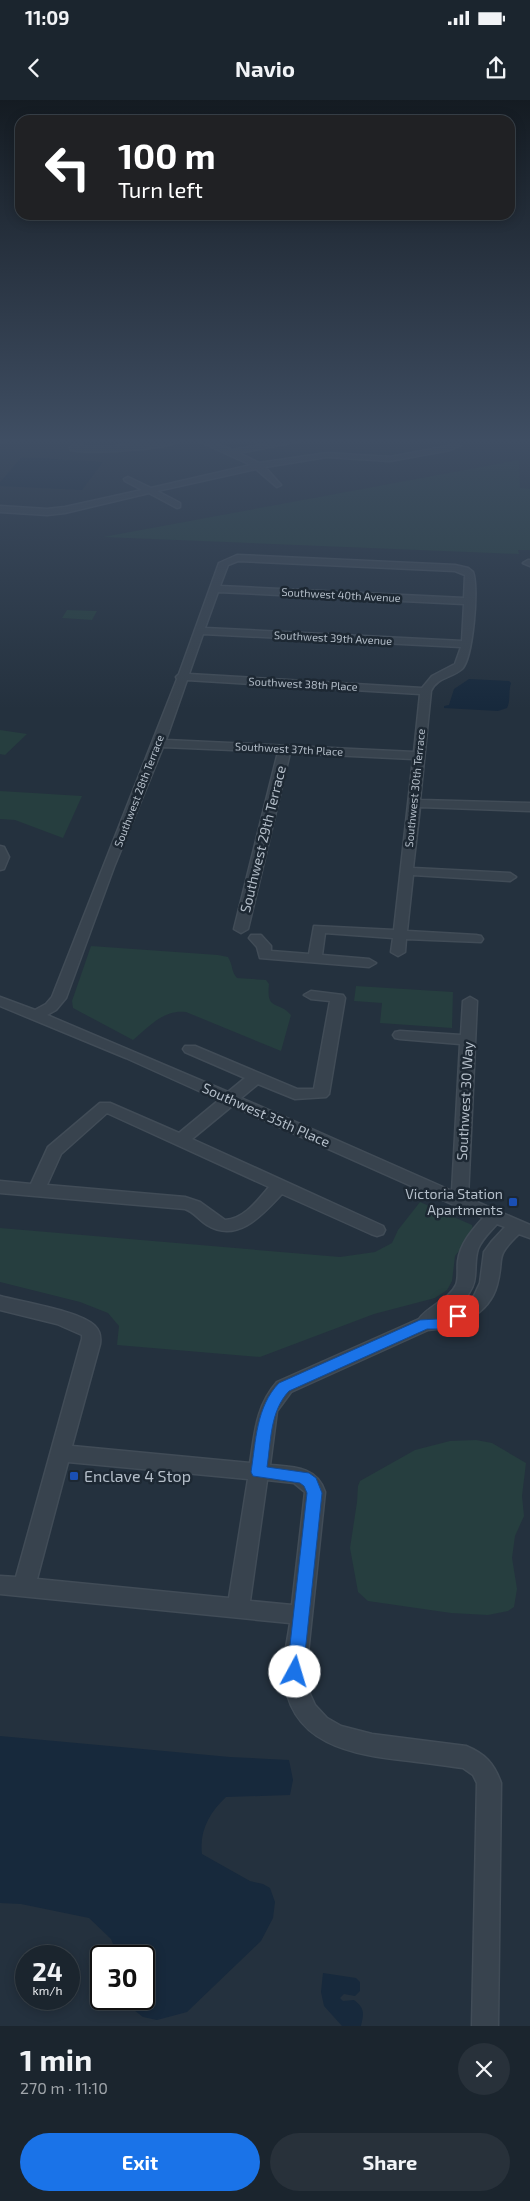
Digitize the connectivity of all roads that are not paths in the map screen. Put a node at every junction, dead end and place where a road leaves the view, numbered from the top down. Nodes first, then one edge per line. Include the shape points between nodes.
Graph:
1 (214, 589) junction
2 (468, 602) junction
3 (200, 631) junction
4 (467, 644) junction
5 (181, 677) junction
6 (426, 691) junction
7 (158, 743) junction
8 (285, 749) junction
9 (419, 756) junction
10 (414, 802) junction
11 (530, 807) edge
12 (0, 850) edge
13 (0, 866) edge
14 (406, 871) junction
15 (510, 877) dead end
16 (241, 929) dead end
17 (399, 933) junction
18 (256, 938) dead end
19 (476, 939) dead end
20 (398, 952) dead end
21 (315, 959) junction
22 (369, 963) dead end
23 (311, 996) dead end
24 (0, 1001) edge
25 (470, 1001) dead end
26 (37, 1015) junction
27 (400, 1035) dead end
28 (468, 1040) junction
29 (190, 1049) dead end
30 (256, 1077) junction
31 (230, 1099) junction
32 (181, 1140) junction
33 (280, 1186) junction
34 (0, 1187) edge
35 (37, 1190) junction
36 (460, 1201) junction
37 (494, 1216) junction
38 (523, 1229) edge
39 (377, 1230) dead end
40 (471, 1247) junction
41 (492, 1256) junction
42 (0, 1303) edge
43 (425, 1324) junction
44 (60, 1453) junction
45 (259, 1472) junction
46 (0, 1585) edge
47 (24, 1587) junction
48 (238, 1608) junction
49 (301, 1615) junction
50 (484, 2026) edge

1 - 2 street, Southwest 40th Avenue
1 - 2 street, Southwest 28th Terrace via 224,563 230,560 254,558 460,568 470,574
1 - 3 street, Southwest 28th Terrace
2 - 4 street
3 - 4 street, Southwest 39th Avenue
3 - 5 street, Southwest 28th Terrace
4 - 6 street via 465,658 459,666 431,680
5 - 6 street, Southwest 38th Place
5 - 7 street, Southwest 28th Terrace
6 - 9 street, Southwest 30th Terrace
7 - 8 street, Southwest 37th Place
7 - 26 street, Southwest 28th Terrace via 60,998
8 - 9 street, Southwest 37th Place
8 - 16 street, Southwest 29th Terrace
9 - 10 street, Southwest 30th Terrace
10 - 11 street
10 - 14 street, Southwest 30th Terrace
12 - 13 street via 3,857
14 - 15 street
14 - 17 street, Southwest 30th Terrace
17 - 19 street
17 - 20 street, Southwest 30th Terrace
17 - 21 street via 319,929
18 - 21 street via 264,946 265,955
21 - 22 street
23 - 30 street via 338,998 321,1094 295,1094
24 - 26 street, Southwest 35th Place
25 - 28 street, Southwest 30 Way
26 - 31 street, Southwest 35th Place
27 - 28 street
28 - 36 street, Southwest 30 Way
29 - 30 street
30 - 31 street
31 - 32 street
31 - 36 street, Southwest 35th Place
32 - 33 street
32 - 35 street via 105,1106 54,1151
33 - 35 street via 246,1220 232,1225 214,1222 200,1208 185,1203
33 - 39 street
34 - 35 street
36 - 37 street, Southwest 35th Place
37 - 38 street, Southwest 35th Place
37 - 40 street
38 - 41 street via 502,1241
40 - 41 street
40 - 43 street via 466,1284 456,1298 430,1314
41 - 43 street via 489,1284 481,1300 450,1320
42 - 44 street via 71,1322 88,1330 91,1335
43 - 45 street via 284,1387 268,1411
44 - 45 street
44 - 47 street
45 - 48 street
45 - 49 street via 296,1475 314,1487
46 - 47 street
47 - 48 street
48 - 49 street
49 - 50 street via 295,1688 300,1702 319,1725 356,1743 466,1757 485,1771 489,1784

